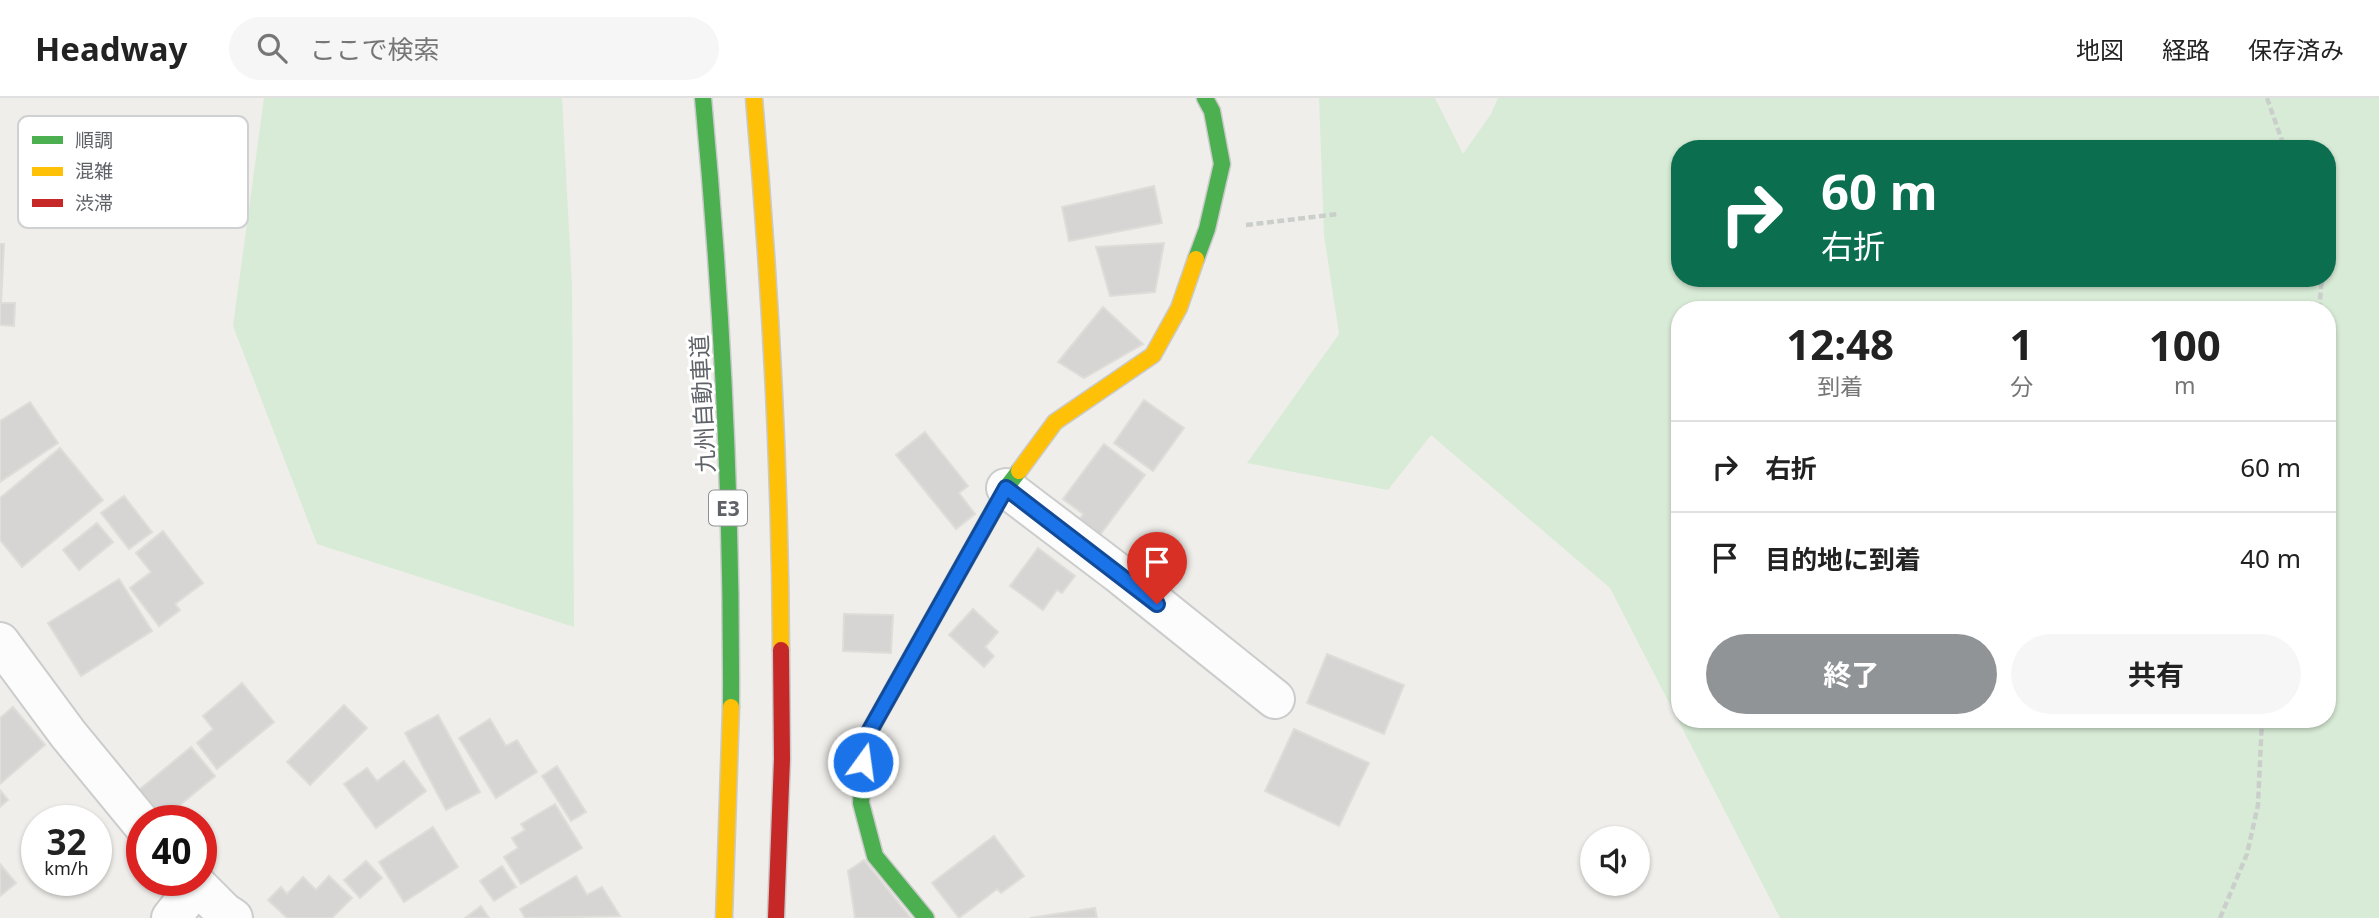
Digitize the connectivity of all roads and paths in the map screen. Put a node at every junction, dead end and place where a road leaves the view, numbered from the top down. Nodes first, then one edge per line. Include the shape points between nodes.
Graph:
1 (703, 98) edge
2 (754, 98) edge
3 (1205, 98) edge
4 (2267, 98) edge
5 (2282, 140) edge
6 (1338, 214) dead end
7 (1207, 229) junction
8 (1006, 488) junction
9 (0, 642) edge
10 (1275, 699) dead end
11 (2262, 728) edge
12 (126, 805) edge
13 (186, 896) edge
14 (208, 896) edge
15 (171, 918) edge
16 (233, 918) edge
17 (724, 918) edge
18 (776, 918) edge
19 (926, 918) edge
20 (2220, 918) edge

1 - 17 main road, 九州自動車道 / E3 via 718,245 728,478 731,706
2 - 18 main road, E3 via 767,237 779,474 782,709
3 - 7 main road via 1223,164
4 - 5 path
6 - 7 path
7 - 8 main road via 1179,308 1153,355 1055,422
8 - 10 street
8 - 19 main road via 864,741 861,803 876,856
9 - 12 street
11 - 20 path via 2258,805 2247,854
13 - 15 street
14 - 16 street

